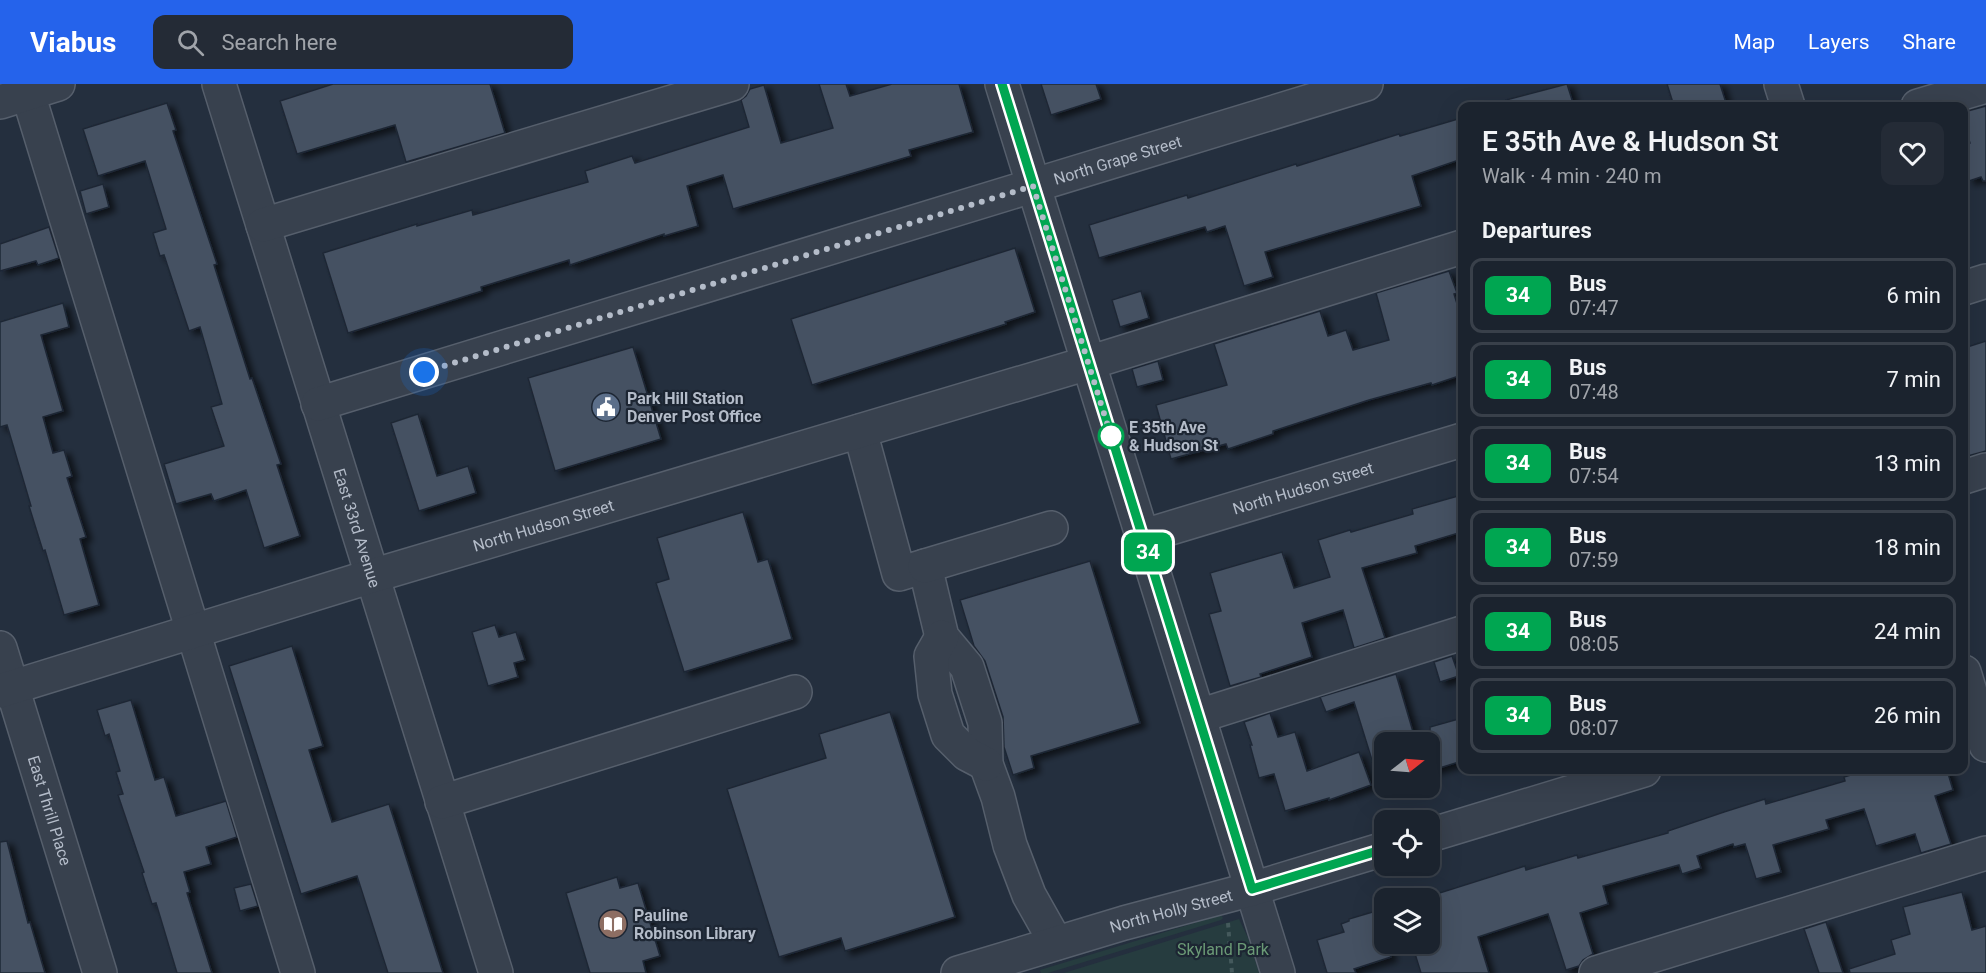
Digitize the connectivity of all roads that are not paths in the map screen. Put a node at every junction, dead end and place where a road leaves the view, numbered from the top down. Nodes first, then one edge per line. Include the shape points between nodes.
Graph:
1 (58, 84) edge
2 (219, 84) edge
3 (732, 84) edge
4 (1002, 84) edge
5 (1366, 84) edge
6 (1781, 84) edge
7 (1986, 86) edge
8 (18, 93) edge
9 (1787, 102) edge
10 (1932, 102) edge
11 (1033, 186) junction
12 (263, 225) junction
13 (1458, 248) edge
14 (1986, 281) edge
15 (1968, 287) edge
16 (1088, 363) junction
17 (318, 404) junction
18 (860, 431) junction
19 (1458, 441) edge
20 (1986, 470) edge
21 (1968, 476) edge
22 (1052, 528) dead end
23 (1144, 537) junction
24 (925, 566) junction
25 (372, 576) junction
26 (194, 631) junction
27 (1458, 634) edge
28 (0, 648) edge
29 (1986, 665) edge
30 (1968, 671) edge
31 (1968, 685) edge
32 (6, 689) edge
33 (795, 692) dead end
34 (1198, 716) junction
35 (1986, 745) edge
36 (1631, 774) edge
37 (442, 802) junction
38 (1440, 832) edge
39 (1374, 852) edge
40 (1986, 853) edge
41 (1252, 889) junction
42 (1056, 943) junction
43 (100, 973) edge
44 (298, 973) edge
45 (496, 973) edge
46 (958, 973) edge
47 (1278, 973) edge
48 (1596, 973) edge

1 - 8 street
2 - 12 street, East 33rd Avenue
3 - 12 street
4 - 11 street
5 - 11 street, North Grape Street
6 - 9 street
7 - 10 street
8 - 26 street
11 - 16 street
11 - 17 street, North Grape Street
12 - 17 street, East 33rd Avenue
13 - 16 street, North Hudson Street
14 - 15 street
16 - 18 street, North Hudson Street
16 - 23 street
17 - 25 street, East 33rd Avenue
18 - 24 street via 899,574
18 - 25 street, North Hudson Street
19 - 23 street, North Hudson Street
20 - 21 street
22 - 24 street
23 - 34 street
24 - 42 street via 942,637 967,667 985,723 986,764 1010,845 1029,895
25 - 26 street, North Hudson Street
25 - 37 street, East 33rd Avenue
26 - 32 street, North Hudson Street
26 - 44 street
27 - 34 street
28 - 32 street, East Thrill Place
29 - 30 street
31 - 35 street
32 - 43 street, East Thrill Place
33 - 37 street
34 - 41 street
36 - 38 street
37 - 45 street, East 33rd Avenue
39 - 41 street, North Holly Street
40 - 48 street
41 - 42 street, North Holly Street
41 - 47 street
42 - 46 street, North Holly Street

